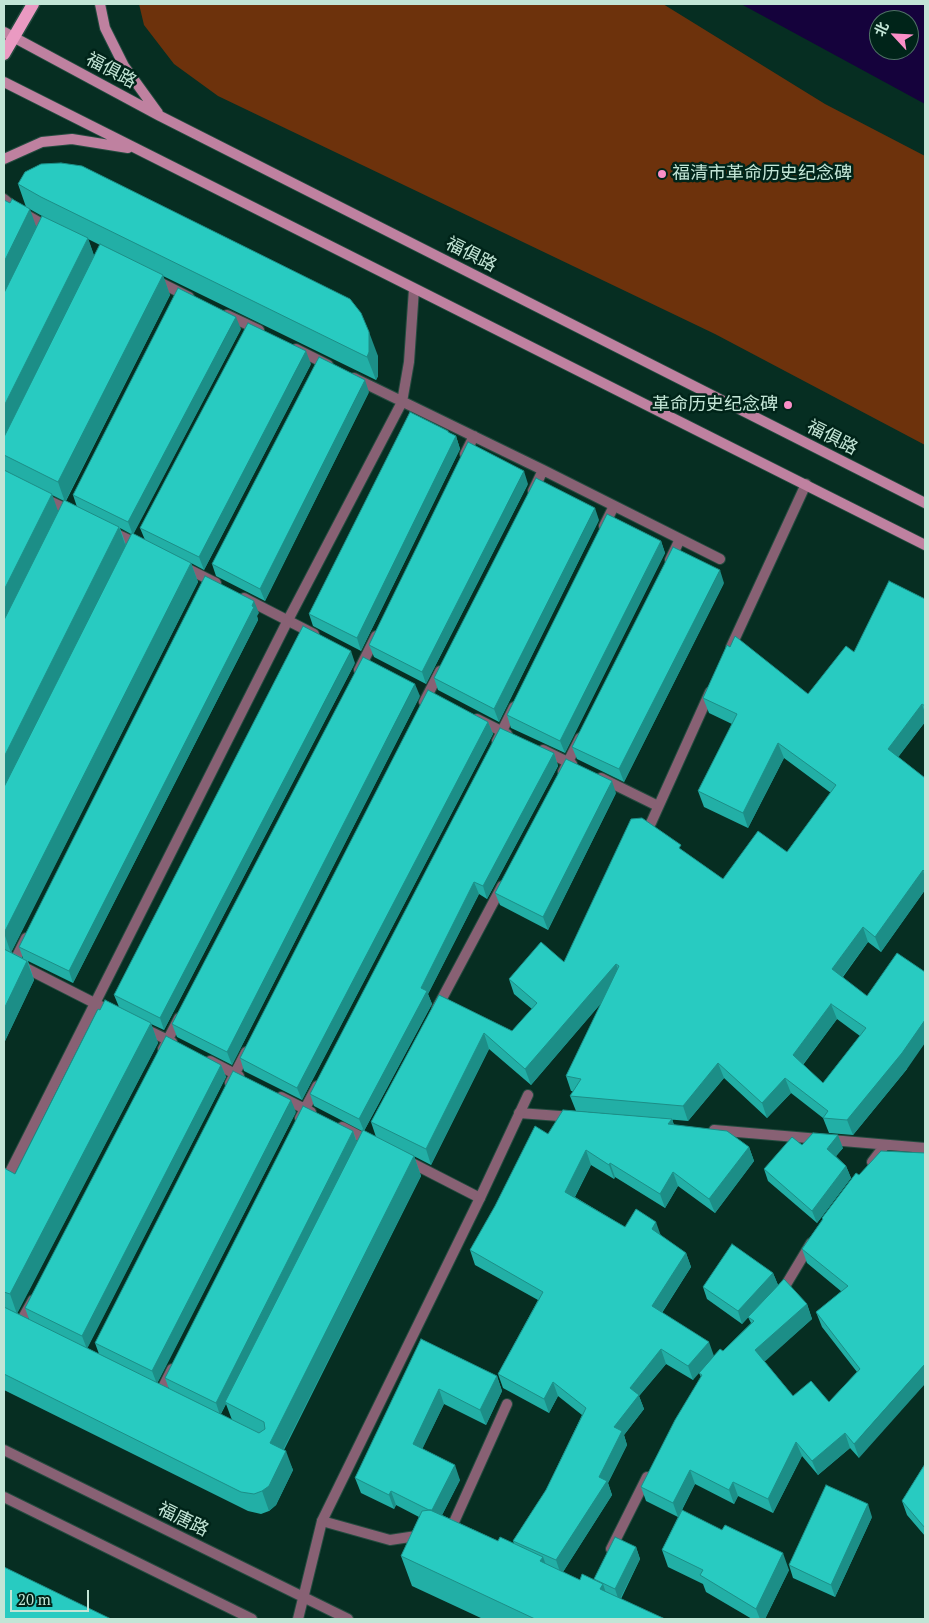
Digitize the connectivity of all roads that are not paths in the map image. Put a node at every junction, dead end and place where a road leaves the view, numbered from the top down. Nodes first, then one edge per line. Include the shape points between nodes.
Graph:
1 (33, 4) edge
2 (100, 4) edge
3 (9, 35) edge
4 (4, 54) edge
5 (4, 82) edge
6 (160, 116) junction
7 (140, 150) junction
8 (4, 159) edge
9 (4, 199) edge
10 (47, 230) edge
11 (146, 275) edge
12 (414, 289) junction
13 (197, 300) edge
14 (215, 309) edge
15 (268, 335) edge
16 (285, 344) edge
17 (402, 402) junction
18 (474, 436) junction
19 (461, 462) edge
20 (544, 470) junction
21 (806, 484) junction
22 (36, 495) edge
23 (530, 496) edge
24 (925, 503) edge
25 (614, 506) junction
26 (86, 519) edge
27 (103, 527) edge
28 (601, 532) edge
29 (680, 539) junction
30 (139, 544) edge
31 (925, 544) edge
32 (720, 559) dead end
33 (172, 561) edge
34 (667, 566) edge
35 (288, 620) junction
36 (381, 626) edge
37 (322, 638) edge
38 (728, 654) edge
39 (446, 660) edge
40 (355, 678) edge
41 (716, 681) edge
42 (519, 697) edge
43 (419, 712) edge
44 (469, 715) edge
45 (586, 726) edge
46 (502, 731) junction
47 (518, 739) edge
48 (534, 747) edge
49 (492, 749) edge
50 (568, 762) junction
51 (558, 780) edge
52 (658, 806) junction
53 (651, 823) edge
54 (507, 876) edge
55 (32, 926) edge
56 (4, 957) edge
57 (14, 962) junction
58 (94, 1004) junction
59 (186, 1005) edge
60 (432, 1017) edge
61 (253, 1038) edge
62 (168, 1040) junction
63 (185, 1048) edge
64 (201, 1057) edge
65 (158, 1058) edge
66 (235, 1074) junction
67 (323, 1074) edge
68 (252, 1083) edge
69 (270, 1091) edge
70 (226, 1092) edge
71 (528, 1095) dead end
72 (305, 1109) junction
73 (519, 1113) junction
74 (588, 1119) edge
75 (296, 1126) edge
76 (707, 1129) edge
77 (885, 1144) junction
78 (925, 1148) edge
79 (868, 1167) edge
80 (4, 1184) edge
81 (480, 1198) junction
82 (817, 1234) edge
83 (39, 1288) edge
84 (771, 1303) edge
85 (20, 1323) edge
86 (178, 1357) edge
87 (160, 1393) edge
88 (507, 1404) dead end
89 (4, 1450) edge
90 (654, 1466) edge
91 (4, 1497) edge
92 (322, 1520) junction
93 (605, 1560) edge
94 (304, 1598) junction
95 (252, 1619) edge
96 (298, 1619) edge
97 (348, 1619) edge

1 - 3 main road
2 - 6 main road via 104,28 124,66
3 - 4 main road
3 - 6 main road, 福俱路
5 - 7 main road
6 - 24 main road, 福俱路
7 - 8 main road via 72,139 42,142
7 - 12 main road
9 - 10 street
11 - 13 street via 177,296
12 - 17 street via 409,362
12 - 21 main road
14 - 15 street via 248,331
16 - 17 street via 318,366 340,371
17 - 18 street
17 - 35 street
18 - 19 street
18 - 20 street
20 - 23 street
20 - 25 street
21 - 31 main road
21 - 38 street
22 - 26 street
25 - 28 street
25 - 29 street
27 - 30 street
29 - 32 street
29 - 34 street
33 - 35 street
35 - 37 street
35 - 58 street
36 - 40 street
39 - 43 street
41 - 52 street
42 - 46 street
44 - 46 street
45 - 50 street
46 - 47 street
46 - 49 street
48 - 50 street
50 - 51 street
50 - 52 street
52 - 53 street
54 - 60 street
55 - 57 street
56 - 57 street
57 - 58 street
58 - 62 street
58 - 80 street
59 - 62 street
61 - 66 street
62 - 63 street
62 - 65 street
64 - 66 street
66 - 68 street
66 - 70 street
67 - 72 street
69 - 72 street
71 - 73 street
72 - 75 street
72 - 81 street
73 - 74 street
73 - 81 street
76 - 77 street
77 - 78 street
77 - 79 street
81 - 92 street
82 - 84 street via 783,1290
83 - 85 street
86 - 87 street
88 - 92 street via 444,1533 390,1540
89 - 94 street, 福唐路
90 - 93 street
91 - 95 street
92 - 94 street
94 - 96 street
94 - 97 street, 福唐路

